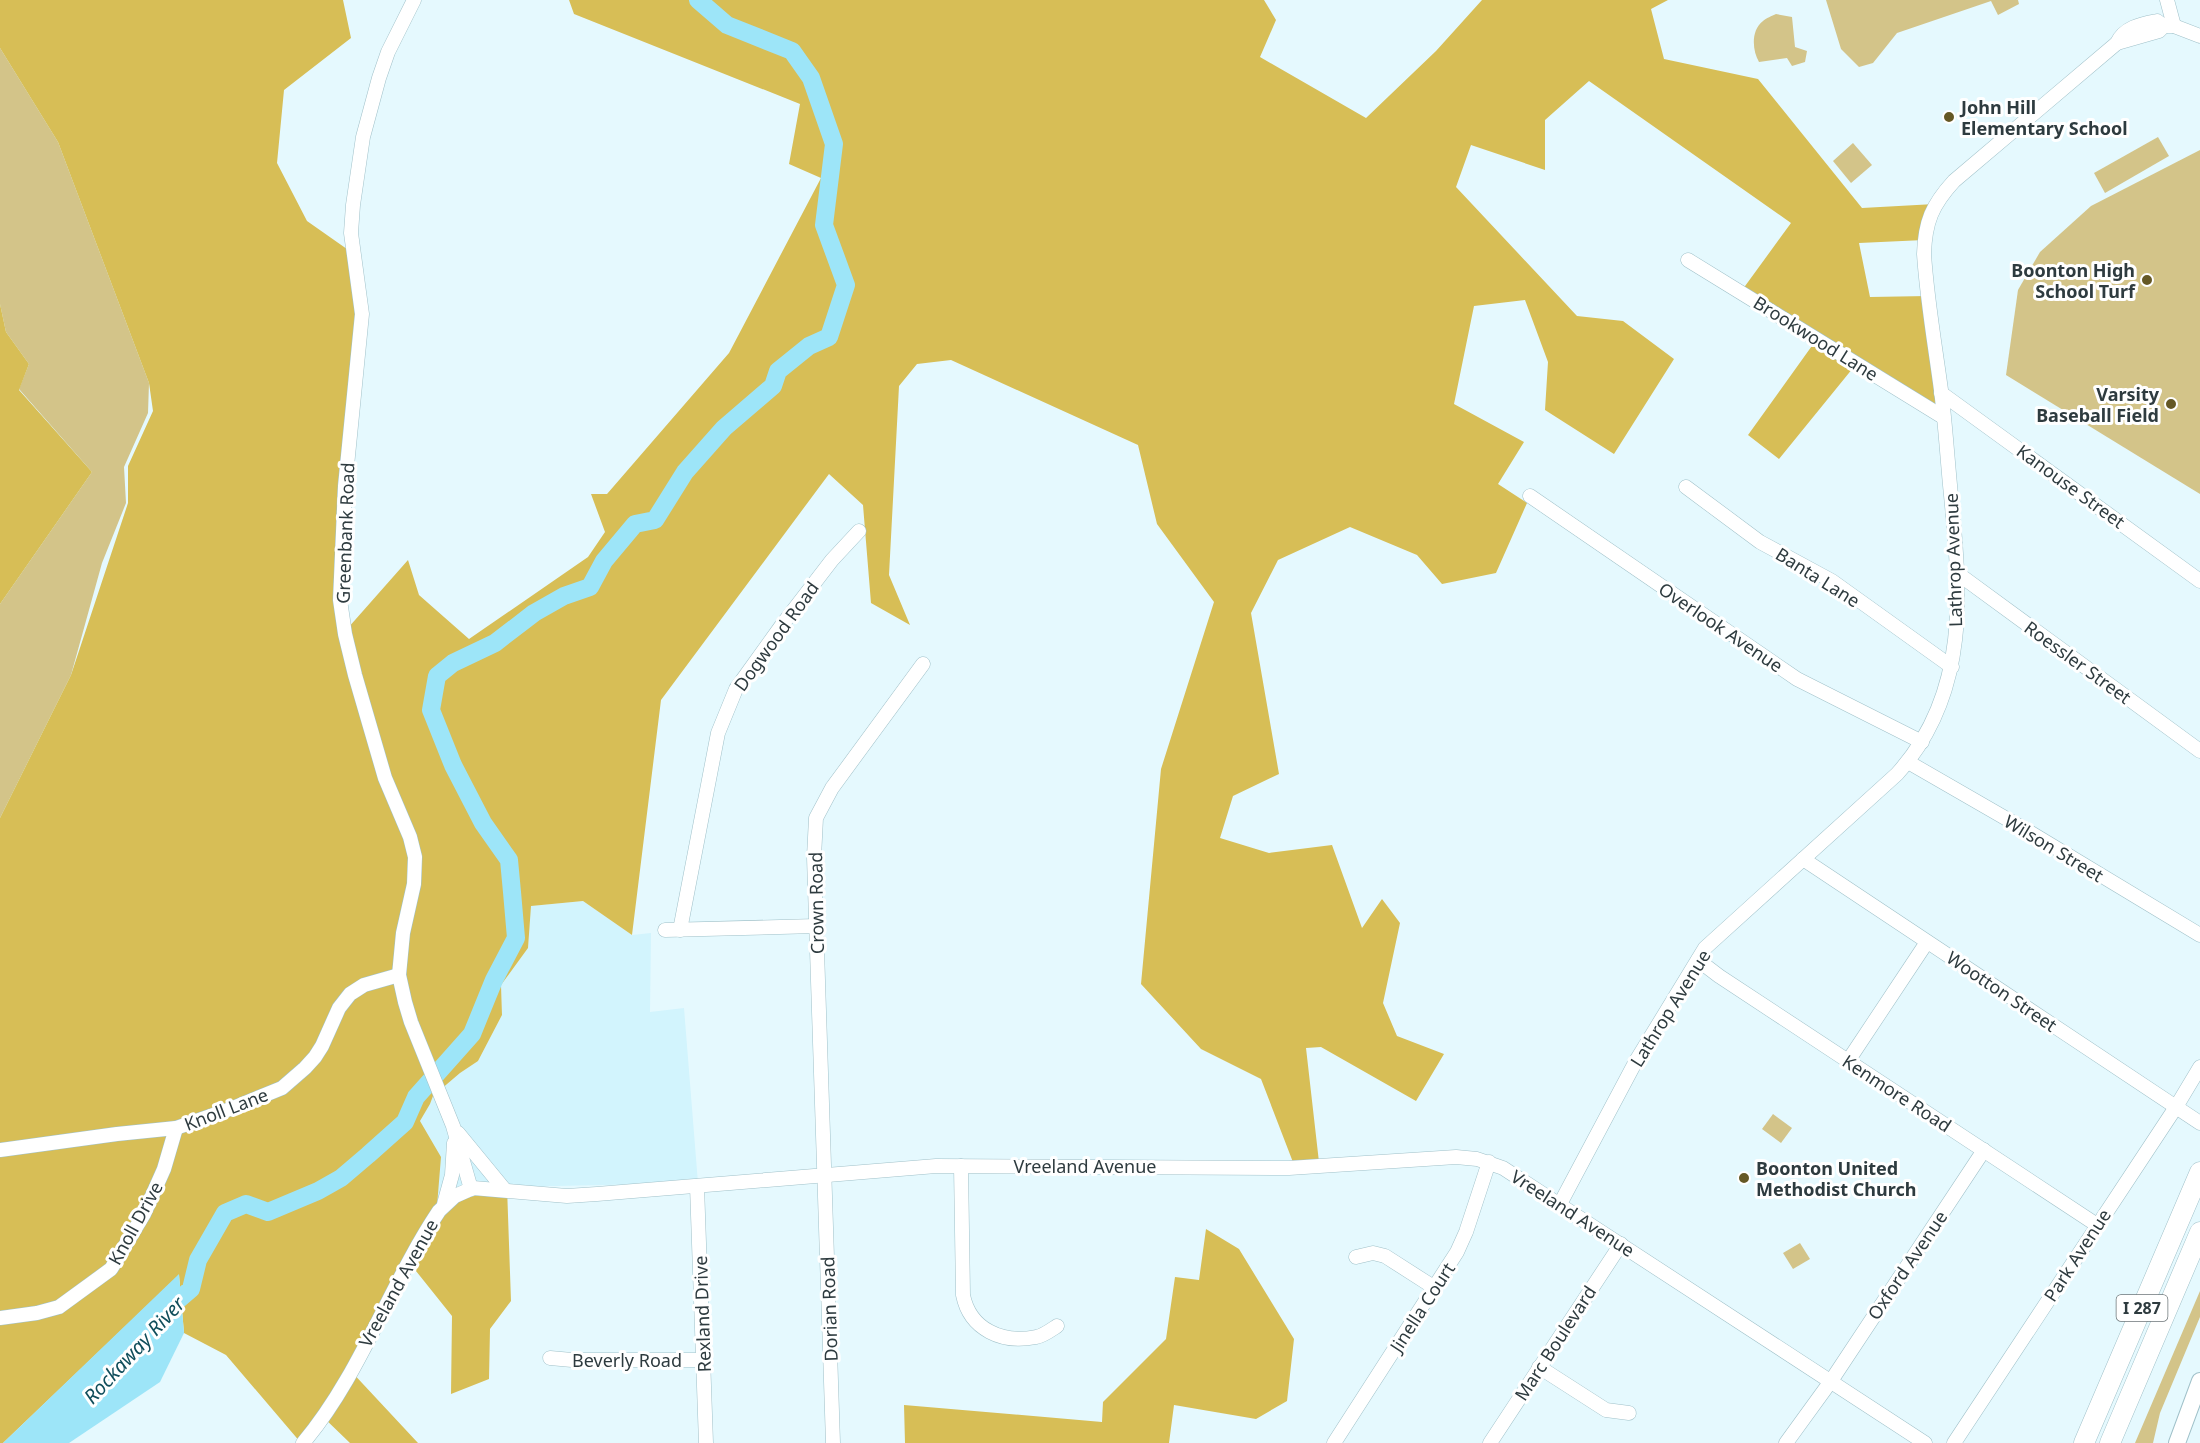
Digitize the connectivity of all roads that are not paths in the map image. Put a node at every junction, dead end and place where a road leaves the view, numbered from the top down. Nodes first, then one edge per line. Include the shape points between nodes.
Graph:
1 (414, 0) edge
2 (2167, 0) edge
3 (2169, 26) junction
4 (2200, 36) edge
5 (1688, 260) dead end
6 (1941, 393) junction
7 (1943, 417) junction
8 (1686, 487) dead end
9 (1530, 496) dead end
10 (859, 531) dead end
11 (1957, 573) junction
12 (2200, 581) edge
13 (923, 664) dead end
14 (1952, 667) junction
15 (1922, 742) junction
16 (2200, 751) edge
17 (1908, 762) junction
18 (1803, 859) junction
19 (816, 926) junction
20 (665, 930) dead end
21 (681, 930) junction
22 (2200, 935) edge
23 (1927, 942) junction
24 (1698, 960) junction
25 (399, 975) junction
26 (1848, 1061) junction
27 (2200, 1067) edge
28 (2176, 1107) junction
29 (2200, 1123) edge
30 (453, 1126) junction
31 (176, 1128) junction
32 (0, 1150) edge
33 (1984, 1150) junction
34 (1489, 1162) junction
35 (961, 1166) junction
36 (2200, 1172) edge
37 (825, 1175) junction
38 (697, 1186) junction
39 (471, 1189) junction
40 (504, 1189) junction
41 (1560, 1204) junction
42 (443, 1207) junction
43 (2097, 1225) junction
44 (2200, 1232) edge
45 (1621, 1244) junction
46 (1356, 1257) dead end
47 (1435, 1288) junction
48 (0, 1318) edge
49 (1057, 1326) dead end
50 (550, 1358) dead end
51 (704, 1360) junction
52 (1539, 1367) junction
53 (1831, 1381) junction
54 (2200, 1381) edge
55 (1629, 1413) dead end
56 (303, 1443) edge
57 (706, 1443) edge
58 (833, 1443) edge
59 (1334, 1443) edge
60 (1490, 1443) edge
61 (1786, 1443) edge
62 (1925, 1443) edge
63 (1954, 1443) edge
64 (2084, 1443) edge
65 (2110, 1443) edge
66 (2176, 1443) edge

1 - 25 street, Greenbank Road via 379,78 357,171 351,233 362,314 350,421 340,579 345,634 355,675 385,778 415,857
2 - 3 street
3 - 4 street, Lathrop Avenue
3 - 6 street, Lathrop Avenue via 2157,21 2124,32 2117,43 1954,182 1933,208 1924,234 1924,254
5 - 7 street, Brookwood Lane
6 - 7 street, Lathrop Avenue
6 - 12 street, Kanouse Street
7 - 11 street, Lathrop Avenue
8 - 14 street, Banta Lane via 1760,542 1832,581
9 - 15 street, Overlook Avenue via 1797,679
10 - 21 street, Dogwood Road via 832,560 736,689 717,733
11 - 14 street, Lathrop Avenue
11 - 16 street, Roessler Street
13 - 19 street, Crown Road via 832,788 816,818
14 - 15 street, Lathrop Avenue
15 - 17 street, Lathrop Avenue
17 - 18 street, Lathrop Avenue
17 - 22 street, Wilson Street
18 - 23 street, Wootton Street
18 - 24 street, Lathrop Avenue via 1705,948
19 - 21 street
19 - 37 street, Crown Road
20 - 21 street
23 - 26 street
23 - 28 street, Wootton Street
24 - 26 street, Kenmore Road
24 - 41 street, Lathrop Avenue via 1636,1061
25 - 30 street, Greenbank Road via 411,1022
25 - 31 street, Knoll Lane via 364,985 350,994 315,1057 282,1088
26 - 33 street, Kenmore Road
27 - 28 street, Park Avenue
28 - 29 street, Wootton Street
28 - 43 street, Park Avenue
30 - 39 street, Greenbank Road
30 - 40 street, Greenbank Road
30 - 42 street, Greenbank Road via 452,1175
31 - 32 street, Knoll Lane
31 - 48 street, Knoll Drive via 164,1169 144,1214 111,1269 59,1307
33 - 43 street, Kenmore Road
33 - 53 street, Oxford Avenue
34 - 35 street, Vreeland Avenue via 1445,1157 1289,1168
34 - 41 street, Vreeland Avenue
34 - 47 street, Jinella Court via 1466,1232
35 - 37 street, Vreeland Avenue
35 - 49 street via 963,1295 969,1314 983,1330 1009,1337 1038,1337
36 - 64 highway, I 287
37 - 38 street, Vreeland Avenue
37 - 58 street, Dorian Road
38 - 40 street, Vreeland Avenue via 567,1196
38 - 51 street, Rexland Drive
39 - 40 street, Vreeland Avenue
39 - 42 street, Vreeland Avenue
41 - 45 street, Vreeland Avenue
42 - 56 street, Vreeland Avenue via 347,1377
43 - 63 street, Park Avenue
44 - 65 highway, I 287
45 - 52 street, Marc Boulevard
45 - 53 street, Vreeland Avenue
46 - 47 street via 1373,1253 1385,1256
47 - 59 street, Jinella Court
50 - 51 street, Beverly Road
51 - 57 street, Rexland Drive
52 - 55 street via 1606,1410
52 - 60 street, Marc Boulevard
53 - 61 street, Oxford Avenue
53 - 62 street, Vreeland Avenue
54 - 66 main road

